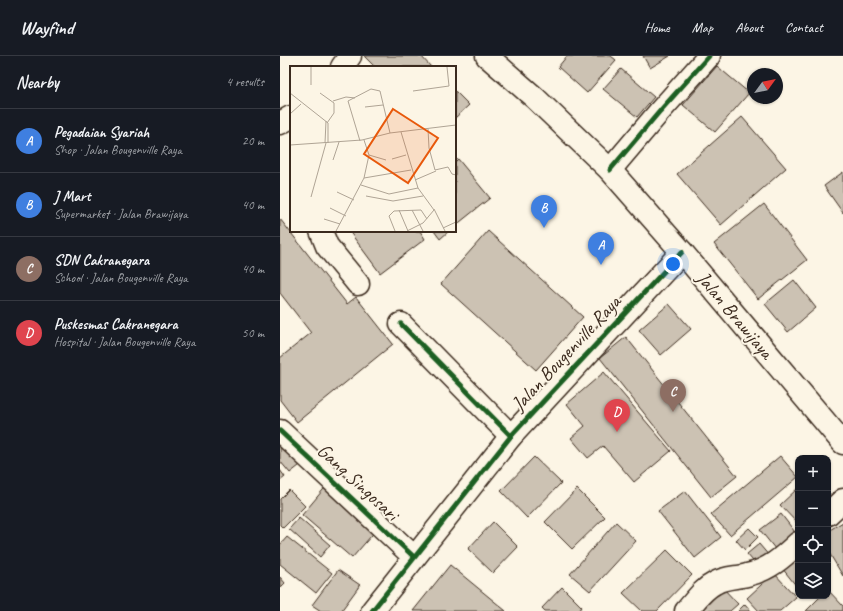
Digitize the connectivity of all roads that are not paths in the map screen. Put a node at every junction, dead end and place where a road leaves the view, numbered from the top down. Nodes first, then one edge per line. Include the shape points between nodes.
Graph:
1 (350, 56) edge
2 (487, 56) edge
3 (709, 56) edge
4 (343, 66) edge
5 (290, 118) edge
6 (280, 123) edge
7 (610, 170) junction
8 (321, 232) edge
9 (682, 252) junction
10 (358, 284) dead end
11 (401, 324) dead end
12 (280, 431) edge
13 (511, 436) junction
14 (843, 443) edge
15 (843, 500) edge
16 (831, 511) edge
17 (795, 546) edge
18 (414, 557) junction
19 (372, 611) edge
20 (686, 611) edge

1 - 4 street
2 - 7 street, Jalan Brawijaya
3 - 7 street
5 - 6 street
7 - 9 street, Jalan Brawijaya
8 - 10 street via 327,246
9 - 13 street, Jalan Bougenville Raya
9 - 14 street, Jalan Brawijaya
11 - 13 street
12 - 18 street, Gang Singosari
13 - 18 street, Jalan Bougenville Raya
15 - 16 street
17 - 20 street via 767,568 714,583
18 - 19 street, Jalan Bougenville Raya

